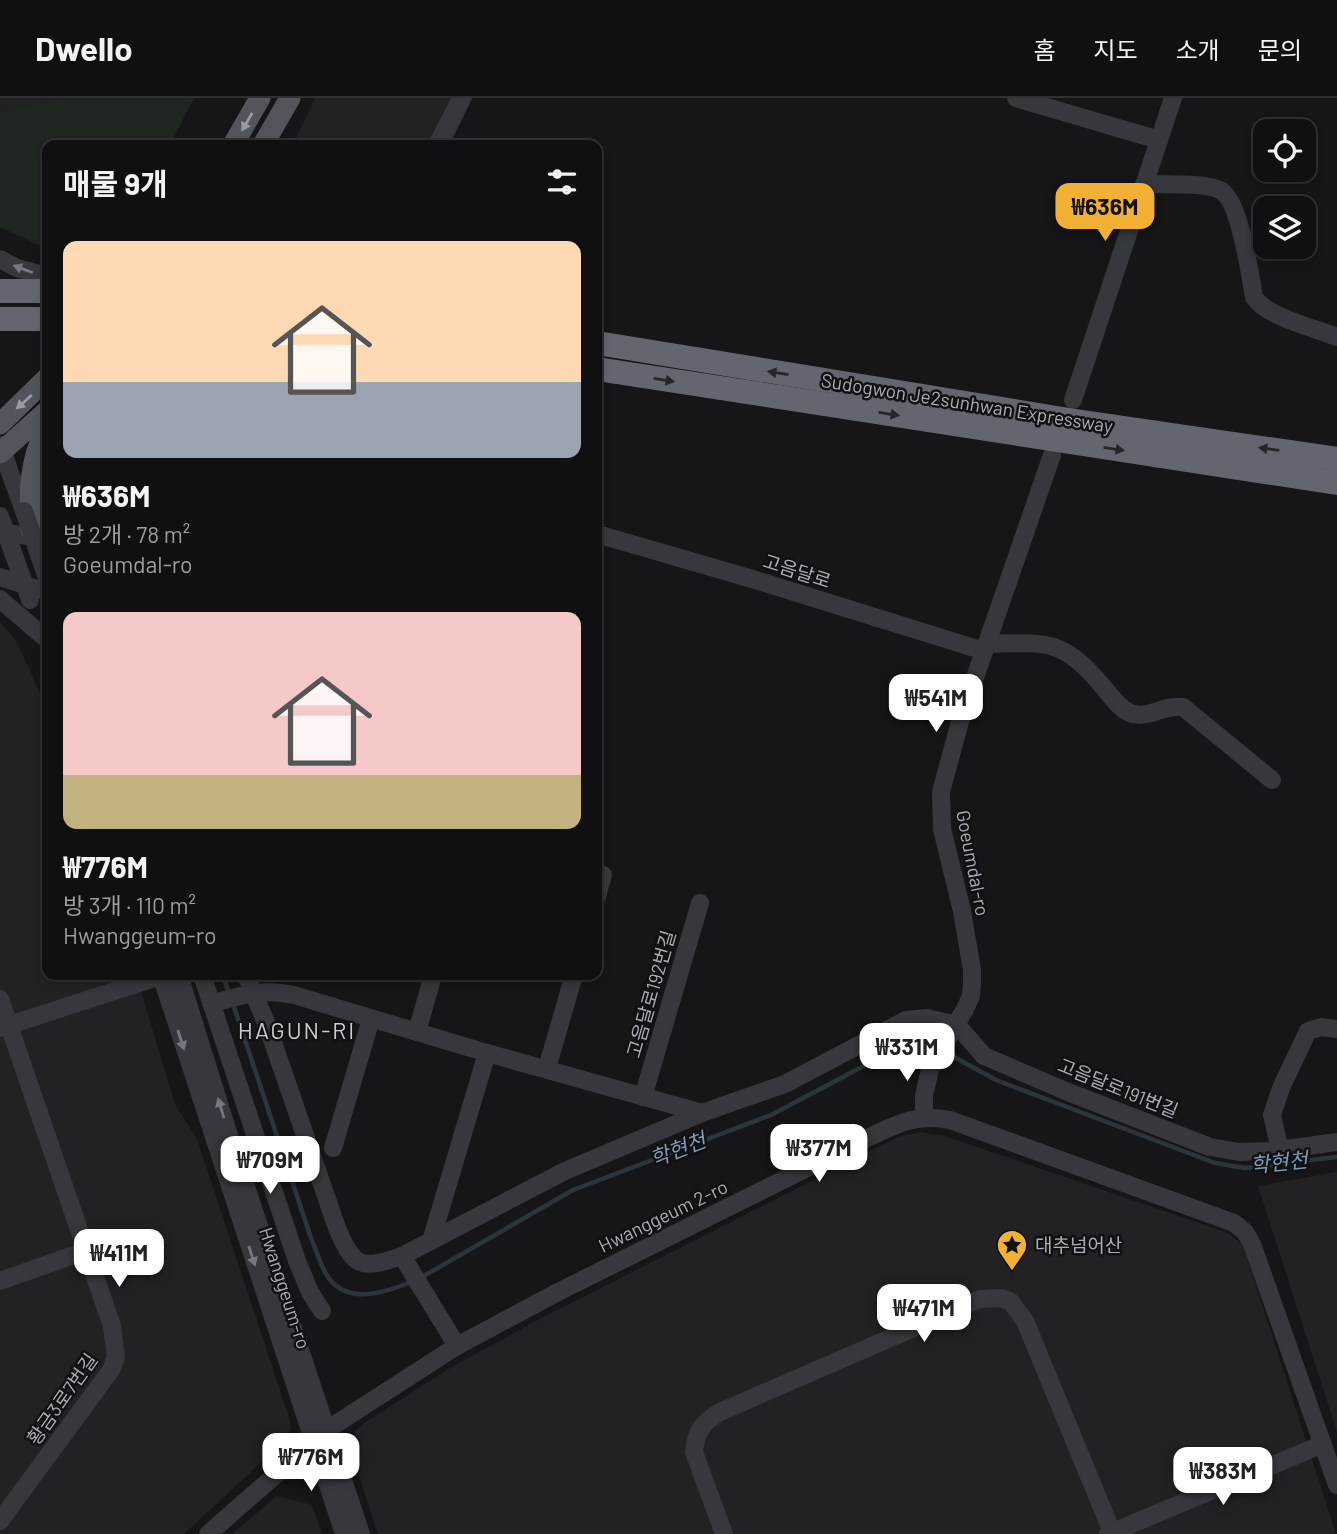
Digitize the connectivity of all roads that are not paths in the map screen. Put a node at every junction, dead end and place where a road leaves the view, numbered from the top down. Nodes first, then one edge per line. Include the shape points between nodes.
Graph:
1 (260, 98) edge
2 (290, 98) edge
3 (461, 98) edge
4 (1016, 98) edge
5 (1173, 98) edge
6 (236, 140) edge
7 (266, 140) edge
8 (440, 140) edge
9 (1159, 140) junction
10 (1144, 184) junction
11 (0, 259) edge
12 (42, 275) edge
13 (0, 291) edge
14 (42, 291) edge
15 (42, 313) edge
16 (0, 319) edge
17 (42, 319) edge
18 (0, 326) edge
19 (1337, 337) edge
20 (602, 344) edge
21 (602, 370) edge
22 (42, 383) edge
23 (1073, 400) dead end
24 (42, 415) edge
25 (0, 424) edge
26 (42, 439) edge
27 (1, 450) edge
28 (1052, 455) dead end
29 (1337, 459) edge
30 (1337, 483) edge
31 (26, 506) junction
32 (0, 516) edge
33 (0, 532) edge
34 (602, 535) edge
35 (39, 536) edge
36 (0, 577) edge
37 (42, 590) edge
38 (0, 599) edge
39 (42, 630) edge
40 (42, 636) edge
41 (986, 647) junction
42 (1272, 780) dead end
43 (603, 875) dead end
44 (602, 878) edge
45 (700, 903) dead end
46 (147, 980) edge
47 (164, 980) edge
48 (181, 980) edge
49 (204, 980) edge
50 (247, 980) edge
51 (432, 980) edge
52 (573, 980) edge
53 (250, 993) junction
54 (0, 999) edge
55 (215, 1003) junction
56 (371, 1019) junction
57 (4, 1027) edge
58 (1337, 1029) edge
59 (953, 1030) junction
60 (417, 1032) junction
61 (487, 1053) junction
62 (547, 1069) junction
63 (643, 1097) junction
64 (702, 1113) junction
65 (924, 1116) junction
66 (1337, 1142) edge
67 (333, 1148) dead end
68 (1280, 1150) junction
69 (431, 1241) junction
70 (85, 1251) junction
71 (406, 1261) junction
72 (0, 1281) edge
73 (322, 1311) dead end
74 (457, 1346) junction
75 (321, 1435) junction
76 (1323, 1444) junction
77 (1337, 1485) edge
78 (0, 1521) edge
79 (1110, 1533) edge
80 (208, 1534) edge
81 (344, 1534) edge
82 (361, 1534) edge
83 (724, 1534) edge

1 -> 6 main road
2 - 7 main road
3 - 8 street
4 - 9 street
5 - 9 street
9 - 10 street
10 - 19 street via 1208,188 1227,195 1258,303
10 - 23 street
12 -> 11 street
13 - 14 highway
15 - 18 street via 21,314
16 - 17 highway, bridge
29 -> 20 highway, Sudogwon Je2sunhwan Expressway
21 -> 30 highway, Sudogwon Je2sunhwan Expressway
22 -> 25 main road
24 - 27 main road
26 - 31 main road via 32,462
27 - 31 street
28 - 41 street, Goeumdal-ro
31 - 35 main road, bridge
32 - 39 street, bridge
33 - 35 street
34 - 41 street, 고음달로
36 - 37 street
38 - 40 street
41 - 42 street, 고음달로 via 1029,643 1061,649 1083,663 1121,708 1143,715 1183,707
41 - 59 street, Goeumdal-ro via 941,792 942,829 972,970 971,996
43 - 44 street
45 - 63 street, 고음달로192번길
46 - 57 street
47 -> 75 street, Hwanggeum-ro
75 -> 48 street, Hwanggeum-ro
49 - 55 street
50 - 53 street
51 - 60 street
52 - 62 street
53 - 55 street
53 - 56 street via 294,995
53 - 71 street via 348,1253 368,1265
54 - 57 street, 황금3로7번길
55 - 73 street via 297,1261
56 - 60 street
56 - 67 street
57 - 70 street, 황금3로7번길
58 - 68 street via 1308,1031 1281,1088 1272,1115
59 - 64 street via 927,1017 906,1020 785,1084
59 - 65 street, Goeumdal-ro via 927,1082
59 - 68 street, 고음달로191번길 via 984,1056 1210,1147 1240,1152
60 - 61 street
61 - 62 street
61 - 69 street
62 - 63 street
63 - 64 street
64 - 69 street via 565,1171
65 - 74 street, Hwanggeum 2-ro via 865,1139
65 - 76 street via 950,1120 1234,1223 1245,1232
66 - 68 street, 고음달로191번길
69 - 71 street
70 - 72 street
70 - 78 street, 황금3로7번길 via 112,1326 117,1357
71 - 74 street
74 - 75 street, Hwanggeum 2-ro
75 - 80 street, Hwanggeum 2-ro
75 - 81 street, Hwanggeum-ro
75 - 82 street, Hwanggeum-ro
76 - 77 street
76 - 79 street
79 - 83 street via 1025,1321 1012,1302 991,1297 708,1419 695,1438 694,1451

